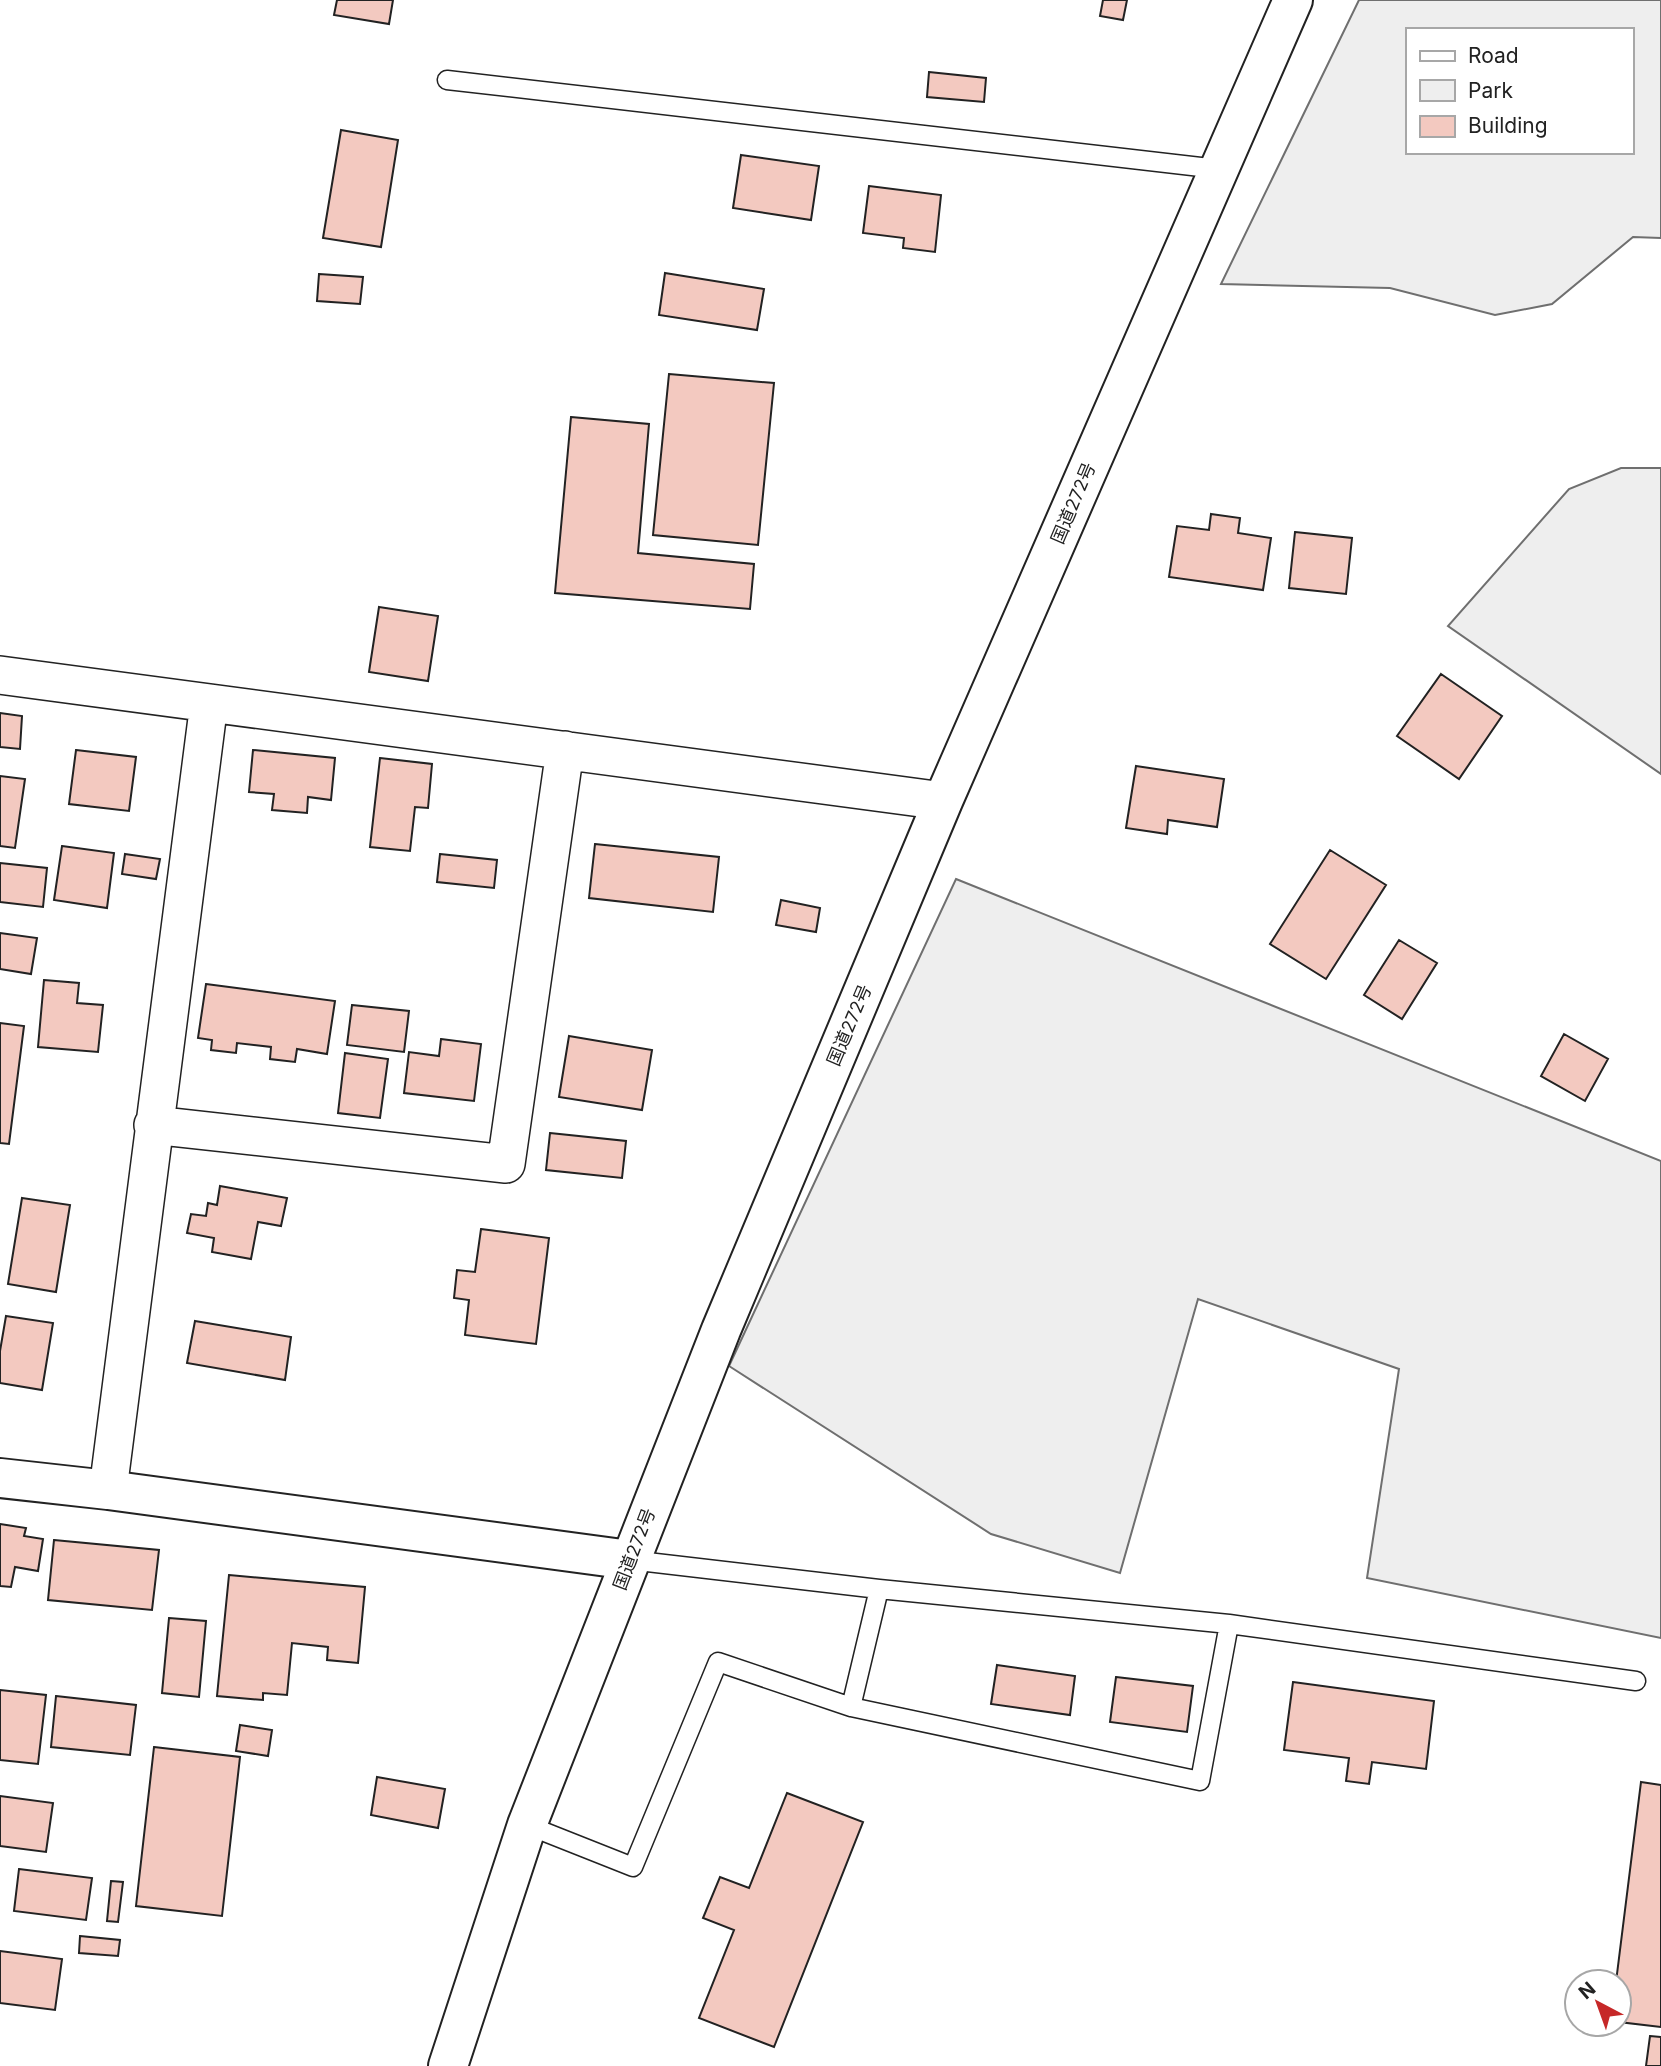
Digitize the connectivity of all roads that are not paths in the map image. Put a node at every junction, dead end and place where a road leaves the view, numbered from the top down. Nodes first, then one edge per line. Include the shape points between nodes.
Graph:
1 (1293, 0) edge
2 (447, 80) dead end
3 (1218, 169) junction
4 (0, 675) edge
5 (209, 703) junction
6 (565, 750) junction
7 (943, 801) junction
8 (153, 1125) junction
9 (0, 1478) edge
10 (108, 1490) junction
11 (630, 1560) junction
12 (879, 1589) junction
13 (1229, 1625) junction
14 (1636, 1681) dead end
15 (851, 1707) junction
16 (527, 1825) junction
17 (448, 2066) edge

1 - 3 main road, 国道272号
2 - 3 lane
3 - 7 main road, 国道272号
4 - 5 street
5 - 6 street
5 - 8 street
6 - 7 street
6 - 8 street via 506,1164
7 - 11 main road, 国道272号 via 721,1330
8 - 10 street
9 - 10 main road
10 - 11 main road
11 - 12 lane
11 - 16 main road, 国道272号
12 - 13 lane
12 - 15 lane
13 - 14 lane
13 - 15 lane via 1199,1780
15 - 16 lane via 718,1662 633,1867
16 - 17 main road, 国道272号

